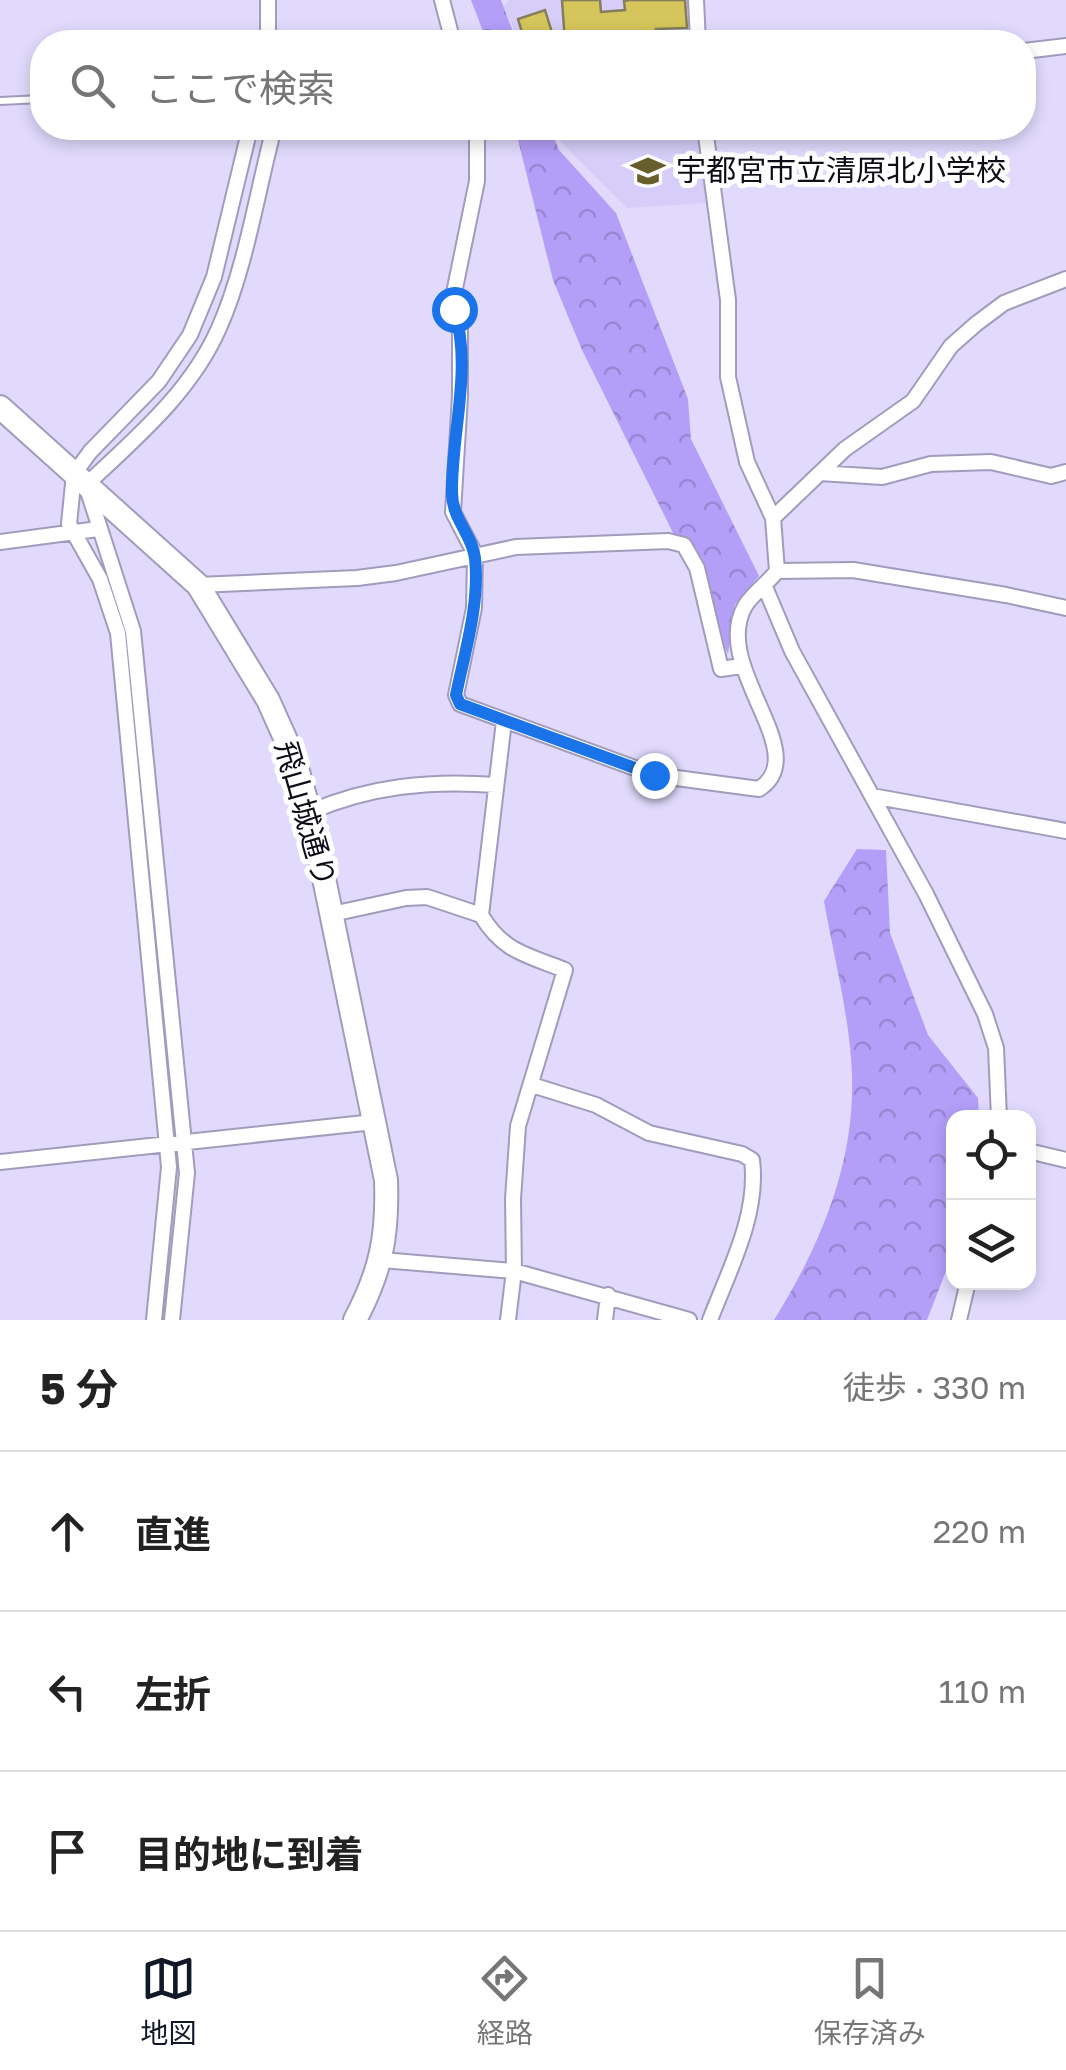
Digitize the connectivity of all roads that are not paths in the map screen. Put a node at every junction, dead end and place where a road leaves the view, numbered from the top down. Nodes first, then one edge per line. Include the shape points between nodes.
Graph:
1 (268, 0) edge
2 (442, 0) edge
3 (696, 0) edge
4 (268, 30) edge
5 (450, 30) edge
6 (697, 30) edge
7 (1066, 46) edge
8 (1036, 50) edge
9 (30, 100) edge
10 (0, 102) edge
11 (247, 140) edge
12 (271, 140) edge
13 (477, 140) edge
14 (708, 140) edge
15 (1066, 278) edge
16 (0, 406) edge
17 (1066, 472) edge
18 (820, 473) junction
19 (80, 480) junction
20 (772, 518) junction
21 (98, 529) junction
22 (74, 532) junction
23 (0, 542) edge
24 (475, 554) junction
25 (777, 571) junction
26 (198, 584) junction
27 (765, 587) junction
28 (1066, 608) edge
29 (740, 666) junction
30 (504, 721) junction
31 (496, 785) junction
32 (872, 796) junction
33 (310, 812) junction
34 (1066, 831) edge
35 (332, 914) junction
36 (481, 915) junction
37 (532, 1086) junction
38 (999, 1110) edge
39 (374, 1122) junction
40 (184, 1142) junction
41 (166, 1144) junction
42 (1036, 1153) edge
43 (1066, 1160) edge
44 (0, 1162) edge
45 (382, 1260) junction
46 (514, 1271) junction
47 (966, 1290) edge
48 (608, 1295) junction
49 (154, 1320) edge
50 (172, 1320) edge
51 (355, 1320) edge
52 (508, 1320) edge
53 (605, 1320) edge
54 (689, 1320) edge
55 (710, 1320) edge
56 (959, 1320) edge

1 - 4 street
2 - 5 street
3 - 6 street
7 - 8 street
9 - 10 lane
11 - 19 street via 214,277 190,335 159,380 90,452
12 - 19 street via 219,328 156,419
13 - 24 street via 477,181 454,292 460,396 452,490 453,512
14 - 20 street via 728,300 728,377 748,462
15 - 18 street via 1004,303 976,324 951,346 913,400
16 - 19 highway, 飛山城通り
17 - 18 street via 1051,476 992,462 930,464 882,477
18 - 20 street
19 - 21 street
19 - 22 street via 69,524
19 - 26 highway, 飛山城通り
20 - 25 street
21 - 22 street
21 - 40 street via 133,631
22 - 23 street
22 - 41 street via 100,579 118,633
24 - 26 street via 356,578
24 - 29 street via 637,541 684,545 697,568 722,669
24 - 30 street via 474,608 456,695 460,704
25 - 27 street
25 - 28 street via 853,570
26 - 33 highway, 飛山城通り via 268,700
27 - 29 street via 745,606
27 - 32 street via 792,651
29 - 30 street via 774,742 776,770 759,789 654,775
30 - 31 street
31 - 33 street via 432,782 366,792
31 - 36 street
32 - 34 street
32 - 38 street via 985,1014 996,1048
33 - 35 highway, 飛山城通り
35 - 36 street via 427,897
35 - 39 highway, 飛山城通り
36 - 37 street via 514,950 565,970
37 - 46 street via 518,1126
37 - 55 street via 596,1105 650,1133 752,1160 750,1210
39 - 40 street
39 - 45 highway, 飛山城通り via 386,1180
40 - 41 street
40 - 50 street via 187,1173
41 - 44 street
41 - 49 street
42 - 43 street
45 - 46 street
45 - 51 highway, 飛山城通り
46 - 48 street
46 - 52 street
47 - 56 street
48 - 53 street
48 - 54 street

